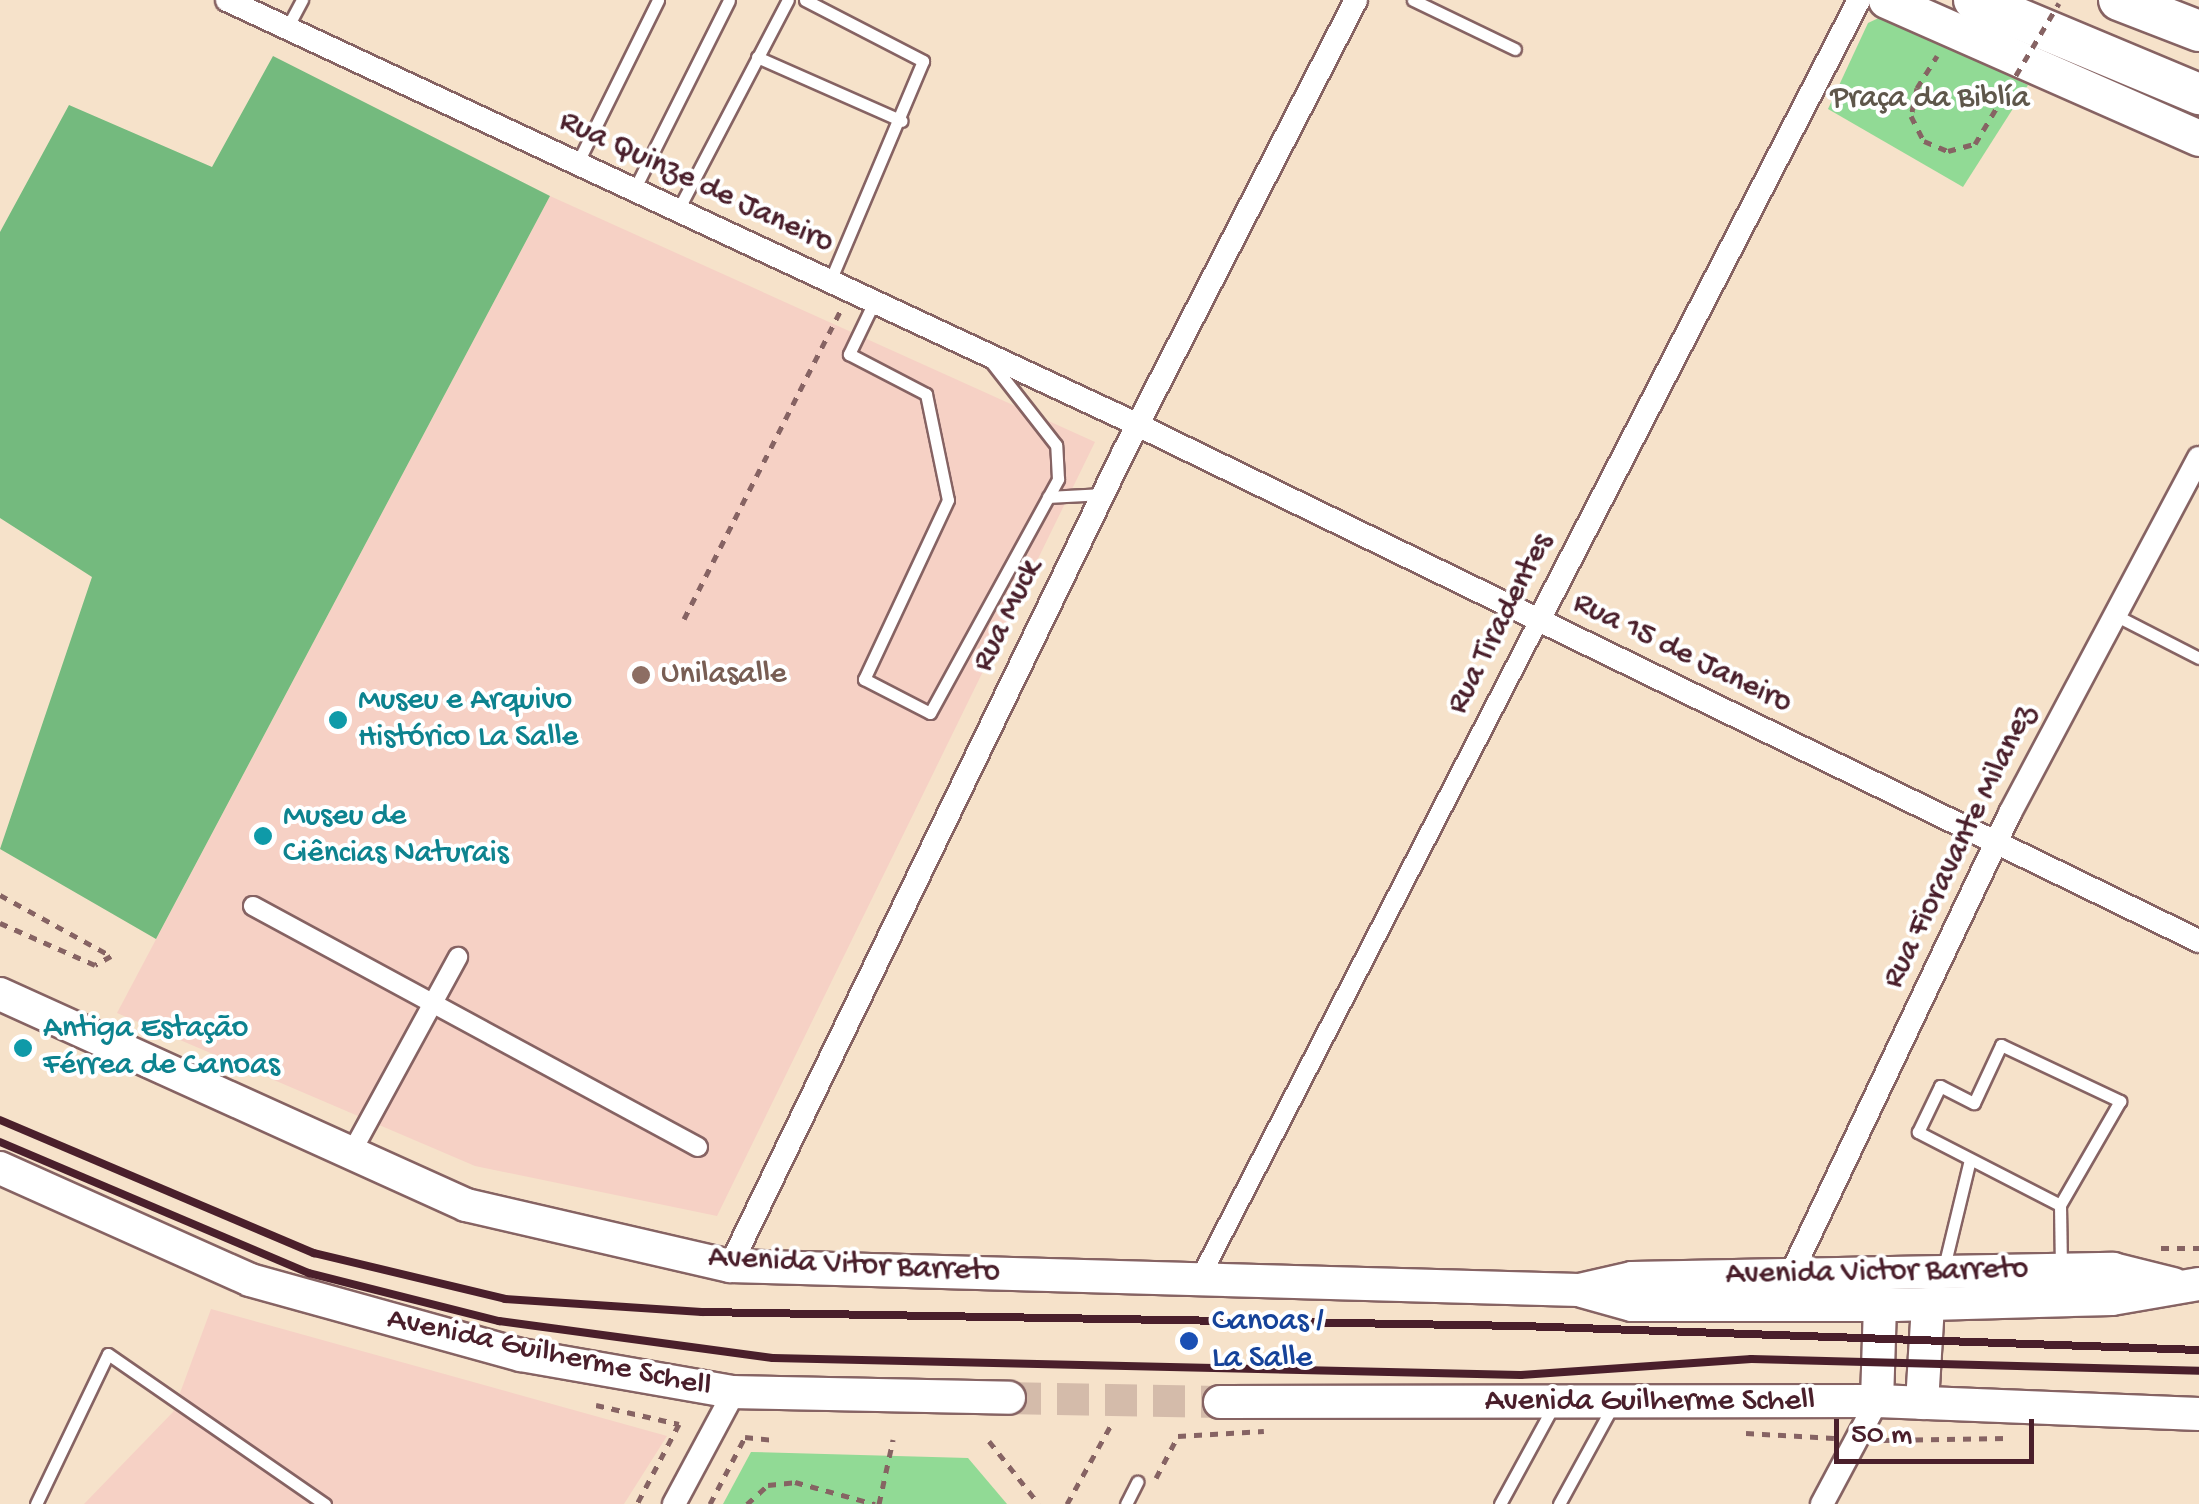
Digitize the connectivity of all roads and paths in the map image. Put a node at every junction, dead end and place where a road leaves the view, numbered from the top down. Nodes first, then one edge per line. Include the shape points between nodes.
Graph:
1 (227, 0) edge
2 (302, 0) edge
3 (658, 0) edge
4 (728, 0) edge
5 (788, 0) edge
6 (805, 0) edge
7 (1356, 0) edge
8 (1412, 0) edge
9 (1860, 0) edge
10 (1886, 0) edge
11 (2119, 0) edge
12 (2058, 3) dead end
13 (1963, 16) edge
14 (287, 28) junction
15 (2199, 31) edge
16 (1515, 49) dead end
17 (757, 57) junction
18 (2199, 94) edge
19 (902, 120) junction
20 (2199, 138) edge
21 (577, 164) junction
22 (634, 190) junction
23 (678, 210) junction
24 (840, 286) junction
25 (874, 302) junction
26 (982, 352) junction
27 (1138, 426) junction
28 (2197, 466) edge
29 (1104, 494) junction
30 (1048, 496) junction
31 (2116, 615) junction
32 (684, 619) dead end
33 (1538, 622) junction
34 (2199, 658) edge
35 (1994, 846) junction
36 (0, 895) edge
37 (253, 906) dead end
38 (0, 924) edge
39 (2199, 941) edge
40 (458, 957) dead end
41 (0, 994) edge
42 (431, 1007) junction
43 (698, 1147) dead end
44 (349, 1158) junction
45 (1970, 1159) junction
46 (0, 1168) edge
47 (2060, 1205) junction
48 (730, 1266) junction
49 (1943, 1270) junction
50 (2061, 1270) junction
51 (1792, 1272) junction
52 (1200, 1278) junction
53 (2186, 1284) edge
54 (1579, 1290) junction
55 (1880, 1304) junction
56 (1928, 1304) junction
57 (734, 1392) junction
58 (1009, 1398) tunnel mouth
59 (1877, 1401) junction
60 (1220, 1402) tunnel mouth
61 (1556, 1402) junction
62 (1614, 1402) junction
63 (1922, 1403) junction
64 (596, 1406) dead end
65 (2199, 1414) edge
66 (1111, 1424) dead end
67 (1178, 1436) dead end
68 (2021, 1438) dead end
69 (775, 1440) dead end
70 (893, 1440) dead end
71 (989, 1441) dead end
72 (1874, 1456) dead end
73 (1137, 1482) dead end
74 (1152, 1487) dead end
75 (36, 1504) edge
76 (325, 1504) edge
77 (637, 1504) edge
78 (674, 1504) edge
79 (710, 1504) edge
80 (747, 1504) edge
81 (877, 1504) edge
82 (1039, 1504) edge
83 (1067, 1504) edge
84 (1126, 1504) edge
85 (1500, 1504) edge
86 (1559, 1504) edge
87 (1822, 1504) edge

1 - 14 street, Rua Quinze de Janeiro
2 - 14 lane
3 - 21 lane
4 - 22 lane
5 - 17 lane
6 - 19 lane via 922,62
7 - 27 street, Rua Muck
8 - 16 lane
9 - 33 street, Rua Tiradentes
10 - 13 main road
11 - 15 highway
12 - 13 path, bridge via 1975,144 1948,151 1924,141 1911,116 1917,88
13 - 18 highway
13 - 20 main road
14 - 21 street, Rua Quinze de Janeiro
17 - 19 lane
17 - 23 lane
19 - 24 lane
21 - 22 street, Rua Quinze de Janeiro
22 - 23 street, Rua Quinze de Janeiro
23 - 24 street, Rua Quinze de Janeiro
24 - 25 street, Rua Quinze de Janeiro
24 - 32 path
25 - 26 street, Rua Quinze de Janeiro
25 - 30 lane via 849,354 926,394 948,500 864,679 930,714
26 - 27 street, Rua Quinze de Janeiro
26 - 30 lane via 1056,445
27 - 29 street, Rua Muck
27 - 33 street, Rua 15 de Janeiro
28 - 31 street, Rua Fioravante Milanez
29 - 30 lane
29 - 48 street, Rua Muck
31 - 34 lane
31 - 35 street, Rua Fioravante Milanez
33 - 35 street, Rua 15 de Janeiro
33 - 52 street, Rua Tiradentes
35 - 39 street, Rua 15 de Janeiro
35 - 51 street, Rua Fioravante Milanez
36 - 38 path via 111,956 95,965
37 - 42 street
40 - 42 street
41 - 44 main road, Avenida Vitor Barreto
42 - 43 street
42 - 44 street
44 - 48 main road, Avenida Vitor Barreto via 466,1205
45 - 47 lane
45 - 47 lane via 1918,1132 1940,1086 1974,1103 2001,1044 2120,1101
45 - 49 lane
46 - 57 main road, Avenida Guilherme Schell via 235,1274 412,1330
47 - 50 lane
48 - 52 main road, Avenida Vitor Barreto
49 - 50 main road, Avenida Victor Barreto
49 - 51 main road, Avenida Victor Barreto
50 - 53 main road, Avenida Victor Barreto via 2113,1269
51 - 54 main road, Avenida Victor Barreto via 1632,1278
52 - 54 main road, Avenida Vitor Barreto
53 - 56 main road via 2112,1299
54 - 55 main road via 1632,1306
55 - 56 main road
55 - 59 main road
56 - 63 main road
57 - 58 main road, Avenida Guilherme Schell
57 - 78 street
59 - 62 main road, Avenida Guilherme Schell
59 - 63 main road, Avenida Guilherme Schell
59 - 87 street
60 - 61 main road, Avenida Guilherme Schell
61 - 62 main road, Avenida Guilherme Schell
61 - 85 lane
62 - 86 lane
63 - 65 main road, Avenida Guilherme Schell
64 - 77 path via 679,1424
66 - 83 path
67 - 74 path
68 - 72 path via 1882,1440
69 - 79 path via 746,1437
70 - 81 path
71 - 82 path
73 - 84 lane
75 - 76 lane via 108,1354
80 - 81 path via 768,1485 796,1482

